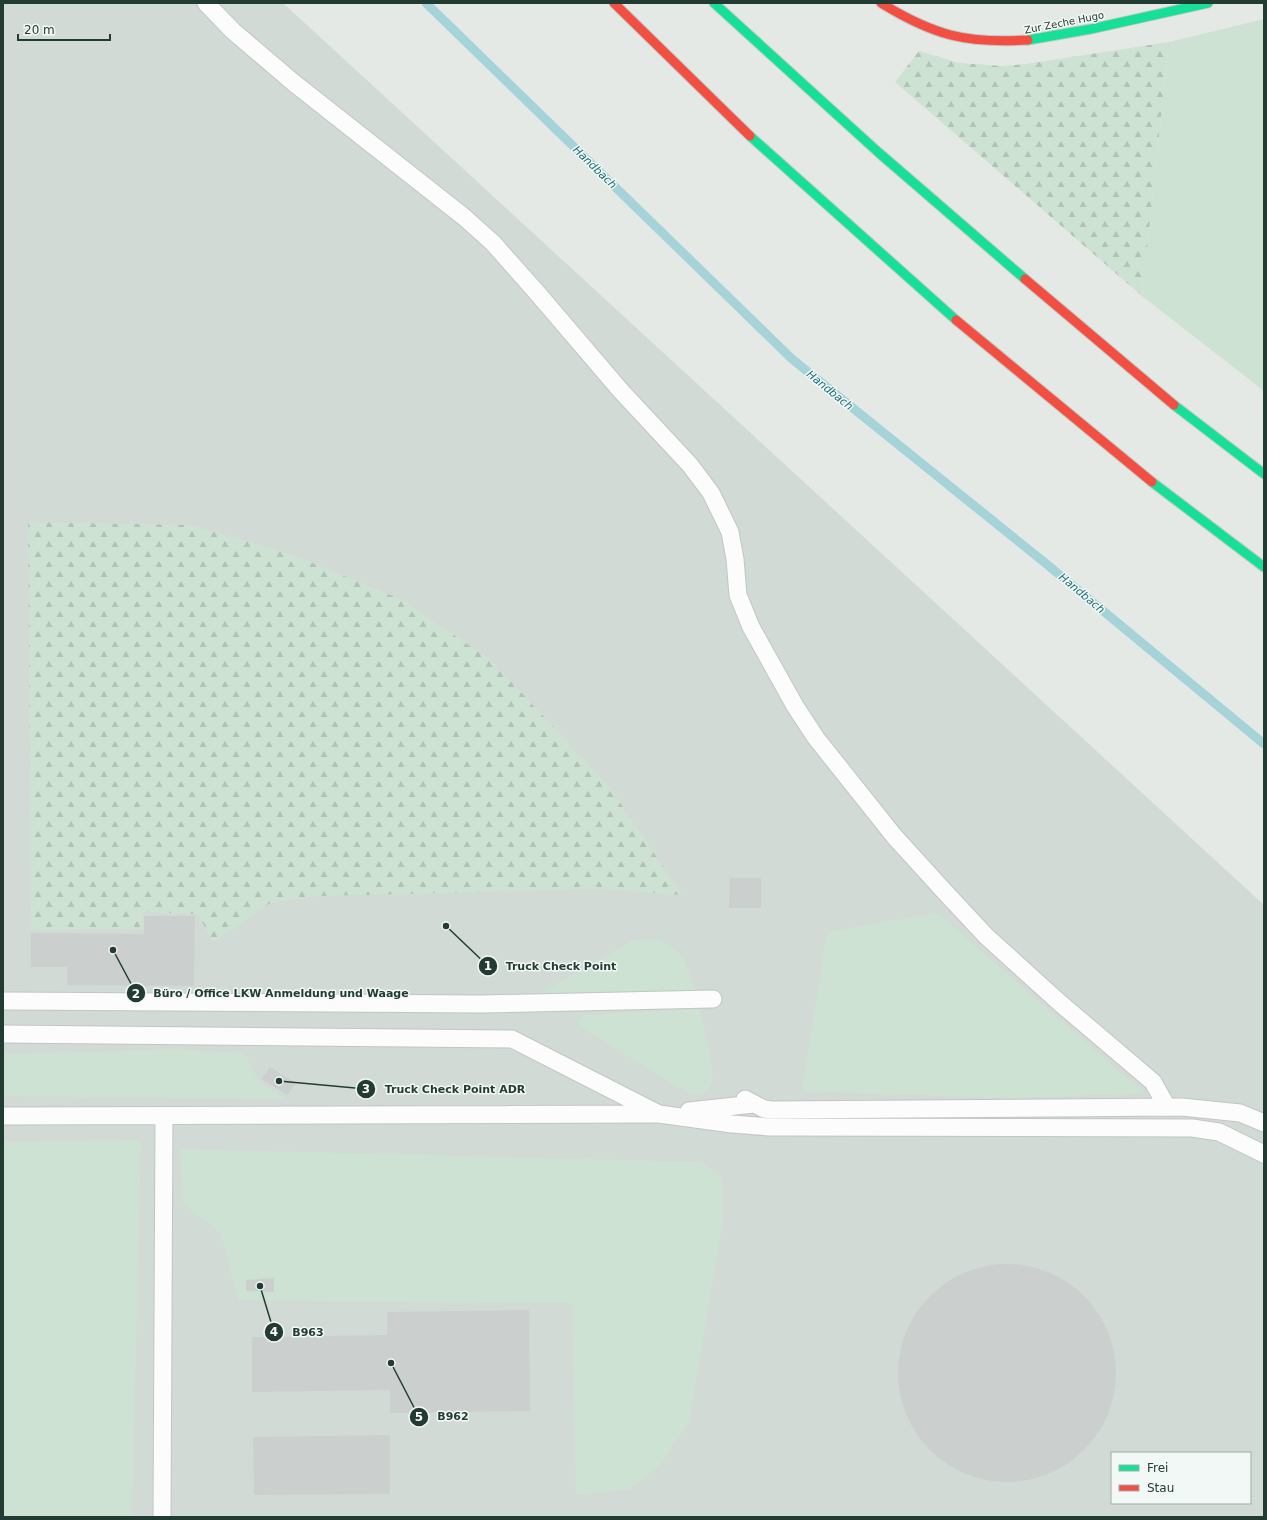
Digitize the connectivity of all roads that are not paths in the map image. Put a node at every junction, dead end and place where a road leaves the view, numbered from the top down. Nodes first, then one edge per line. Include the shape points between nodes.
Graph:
1 (206, 3) edge
2 (614, 3) edge
3 (714, 3) edge
4 (881, 3) edge
5 (1208, 3) edge
6 (1264, 474) edge
7 (1264, 567) edge
8 (713, 999) dead end
9 (3, 1001) edge
10 (3, 1034) edge
11 (1167, 1107) junction
12 (659, 1114) junction
13 (3, 1116) edge
14 (164, 1116) junction
15 (1264, 1122) edge
16 (1264, 1154) edge
17 (162, 1517) edge

1 - 11 lane via 233,31 294,83 464,217 493,244 621,391 690,465 711,493 730,532 738,595 751,627 816,738 894,836 986,936 1153,1082
2 - 7 main road via 755,141 976,337 1137,471
3 - 6 main road via 878,152 1024,278 1189,417
4 - 5 main road, Zur Zeche Hugo via 906,19 948,35 986,42 1022,42 1062,36
8 - 9 lane via 481,1004
10 - 12 lane via 512,1039
11 - 12 lane via 772,1110 749,1101
11 - 15 lane via 1240,1113
12 - 14 lane
12 - 16 lane via 769,1127 1192,1128 1219,1132
13 - 14 lane
14 - 17 lane

